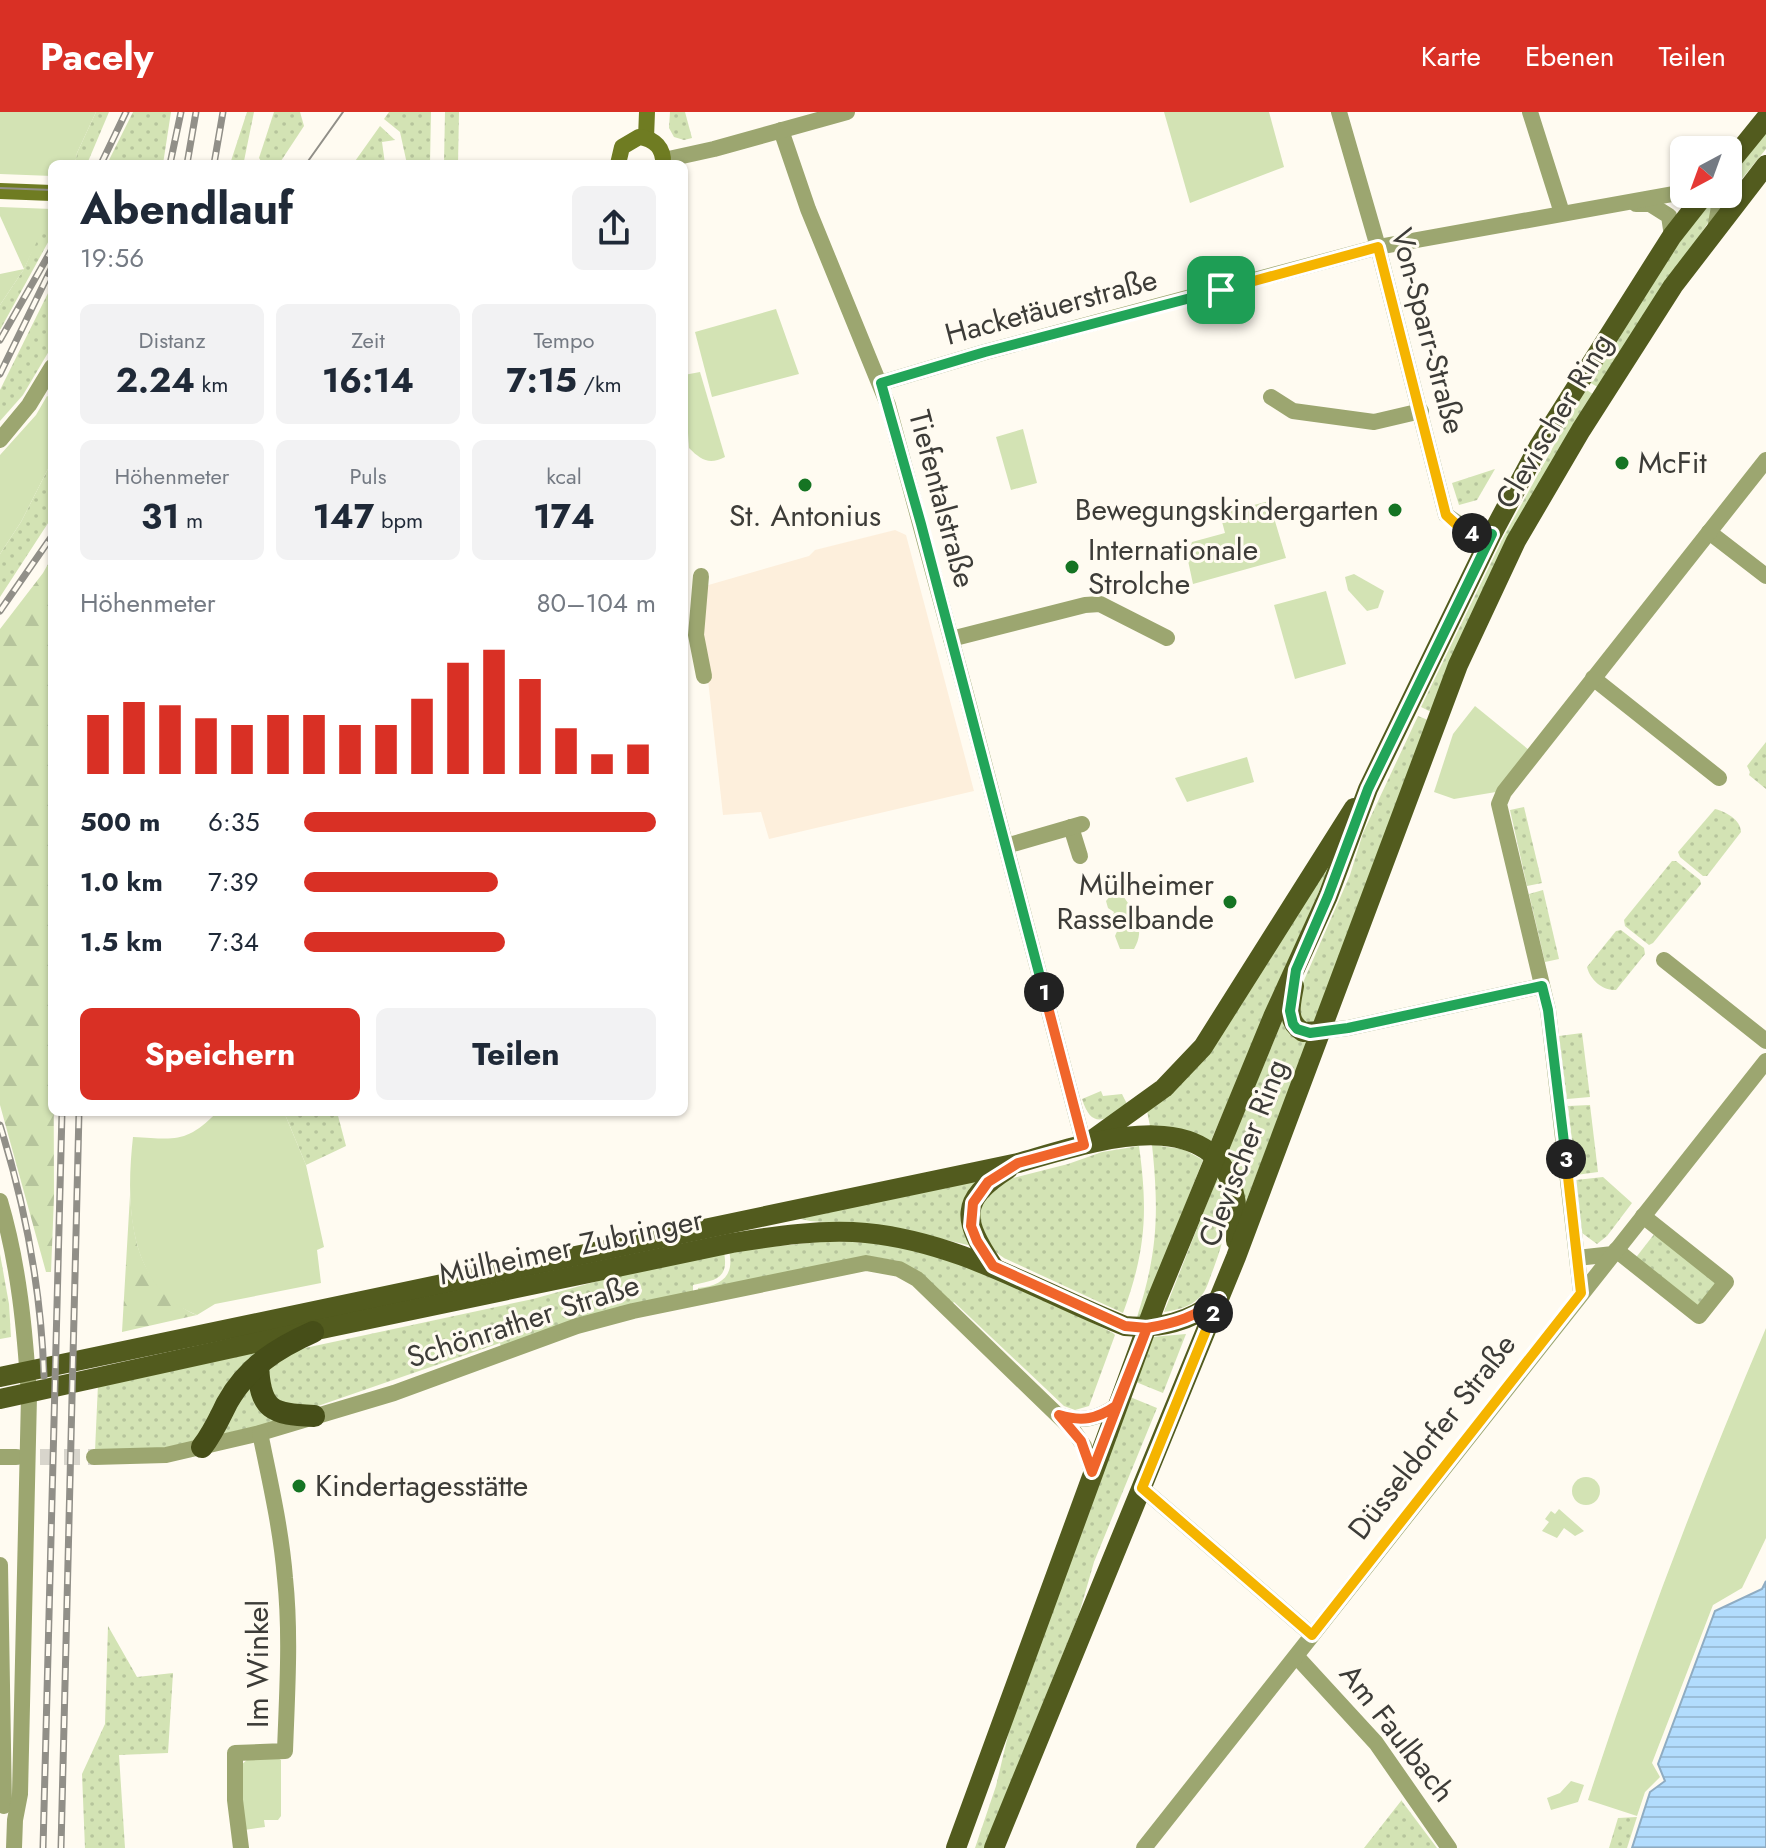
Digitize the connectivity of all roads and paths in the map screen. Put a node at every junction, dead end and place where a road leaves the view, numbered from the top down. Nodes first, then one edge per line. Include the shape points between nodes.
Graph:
1 (647, 112) edge
2 (847, 112) edge
3 (1339, 112) edge
4 (1530, 112) edge
5 (1766, 118) edge
6 (781, 130) junction
7 (646, 138) junction
8 (1742, 148) edge
9 (618, 160) edge
10 (662, 160) edge
11 (670, 160) edge
12 (1766, 165) edge
13 (0, 191) edge
14 (48, 193) edge
15 (1670, 194) edge
16 (1610, 205) junction
17 (1694, 208) edge
18 (1719, 208) edge
19 (1562, 213) junction
20 (1715, 230) junction
21 (1672, 236) junction
22 (1378, 247) junction
23 (48, 374) edge
24 (881, 383) junction
25 (1271, 397) dead end
26 (1421, 411) junction
27 (0, 440) edge
28 (1766, 460) edge
29 (1709, 532) junction
30 (1492, 534) junction
31 (1766, 576) edge
32 (688, 578) edge
33 (1167, 638) dead end
34 (951, 639) junction
35 (704, 676) dead end
36 (1593, 678) junction
37 (1719, 778) dead end
38 (1368, 789) junction
39 (1006, 846) junction
40 (1080, 856) dead end
41 (1664, 960) dead end
42 (1296, 970) junction
43 (1542, 986) junction
44 (1322, 1031) junction
45 (1766, 1041) edge
46 (1766, 1061) edge
47 (1084, 1145) junction
48 (1214, 1157) junction
49 (1018, 1163) junction
50 (0, 1201) edge
51 (1643, 1216) junction
52 (1614, 1252) junction
53 (1236, 1257) junction
54 (1577, 1258) junction
55 (993, 1266) junction
56 (1581, 1293) junction
57 (1219, 1299) junction
58 (1147, 1328) junction
59 (313, 1332) junction
60 (258, 1365) junction
61 (0, 1377) edge
62 (0, 1399) edge
63 (1116, 1406) junction
64 (1059, 1415) junction
65 (314, 1416) junction
66 (260, 1433) junction
67 (202, 1447) junction
68 (94, 1457) tunnel mouth
69 (1092, 1472) junction
70 (1142, 1488) junction
71 (0, 1565) edge
72 (1312, 1635) junction
73 (1297, 1657) junction
74 (7, 1807) edge
75 (14, 1848) edge
76 (241, 1848) edge
77 (956, 1848) edge
78 (994, 1848) edge
79 (1144, 1848) edge
80 (1449, 1848) edge

1 - 7 main road
2 - 6 street
3 - 22 street, Von-Sparr-Straße
4 - 19 street
5 - 8 main road
6 - 11 street
6 - 24 street, Tiefentalstraße
7 - 9 main road via 626,142
7 - 10 main road via 658,146
12 - 20 main road, Clevischer Ring
13 - 14 main road
15 - 16 street, Hacketäuerstraße
16 - 19 street, Hacketäuerstraße
16 - 21 street, Hacketäuerstraße via 1650,204 1669,216
17 - 21 main road, Clevischer Ring
18 - 20 street
19 - 22 street, Hacketäuerstraße
20 - 44 main road, Clevischer Ring via 1581,430 1484,605
21 - 30 main road, Clevischer Ring via 1539,446
22 - 24 street, Hacketäuerstraße
22 - 26 street, Von-Sparr-Straße
23 - 27 street
24 - 34 street, Tiefentalstraße
25 - 26 street via 1293,411 1374,422
26 - 30 street, Von-Sparr-Straße via 1446,515 1472,533
28 - 29 street
29 - 31 street
29 - 36 street
30 - 38 main road, Clevischer Ring
32 - 35 street via 706,575 696,635
33 - 34 street via 1100,604
34 - 39 street, Tiefentalstraße
36 - 37 street
36 - 43 street via 1499,804
38 - 42 main road, Clevischer Ring
38 - 47 main road, Clevischer Ring via 1203,1047 1164,1088
39 - 40 street via 1077,825
39 - 47 street, Tiefentalstraße
41 - 45 street
42 - 44 main road via 1293,1024 1303,1032
42 - 48 main road, Clevischer Ring
43 - 44 street
43 - 54 street
44 - 53 main road, Clevischer Ring
46 - 51 street, Düsseldorfer Straße
47 - 48 main road via 1158,1134 1187,1140
47 - 49 main road, Mülheimer Zubringer
48 - 53 main road via 1236,1199
48 - 58 main road, Clevischer Ring
49 - 55 main road via 988,1182 971,1210 973,1234
49 - 61 main road, Mülheimer Zubringer
50 - 74 street via 25,1332 29,1396 20,1779
51 - 52 street, Düsseldorfer Straße
51 - 52 street via 1726,1282 1699,1316
52 - 54 street
52 - 56 street, Düsseldorfer Straße
53 - 57 main road, Clevischer Ring
54 - 56 street
55 - 58 main road, Mülheimer Zubringer via 1125,1326
55 - 59 main road, Mülheimer Zubringer via 899,1238 838,1232 795,1235 732,1243
56 - 72 street, Düsseldorfer Straße
57 - 58 main road via 1184,1321
57 - 70 main road, Clevischer Ring
58 - 63 main road, Clevischer Ring
59 - 60 highway
59 - 62 main road, Mülheimer Zubringer
60 - 65 highway via 259,1390 268,1405 282,1414
60 - 67 highway via 242,1380
63 - 64 street via 1083,1420
63 - 69 main road, Clevischer Ring
64 - 65 street, Schönrather Straße via 917,1279 899,1269 866,1263 577,1326 394,1393
64 - 69 street, Schönrather Straße via 1081,1441
65 - 66 street, Schönrather Straße
66 - 67 street, Schönrather Straße
66 - 76 street, Im Winkel via 286,1580 285,1751 235,1753
67 - 68 street, Schönrather Straße via 166,1455
69 - 77 main road, Clevischer Ring
70 - 72 street
70 - 78 main road, Clevischer Ring
71 - 74 street
72 - 73 street, Düsseldorfer Straße
73 - 79 street, Düsseldorfer Straße
73 - 80 street, Am Faulbach via 1376,1743
74 - 75 street

